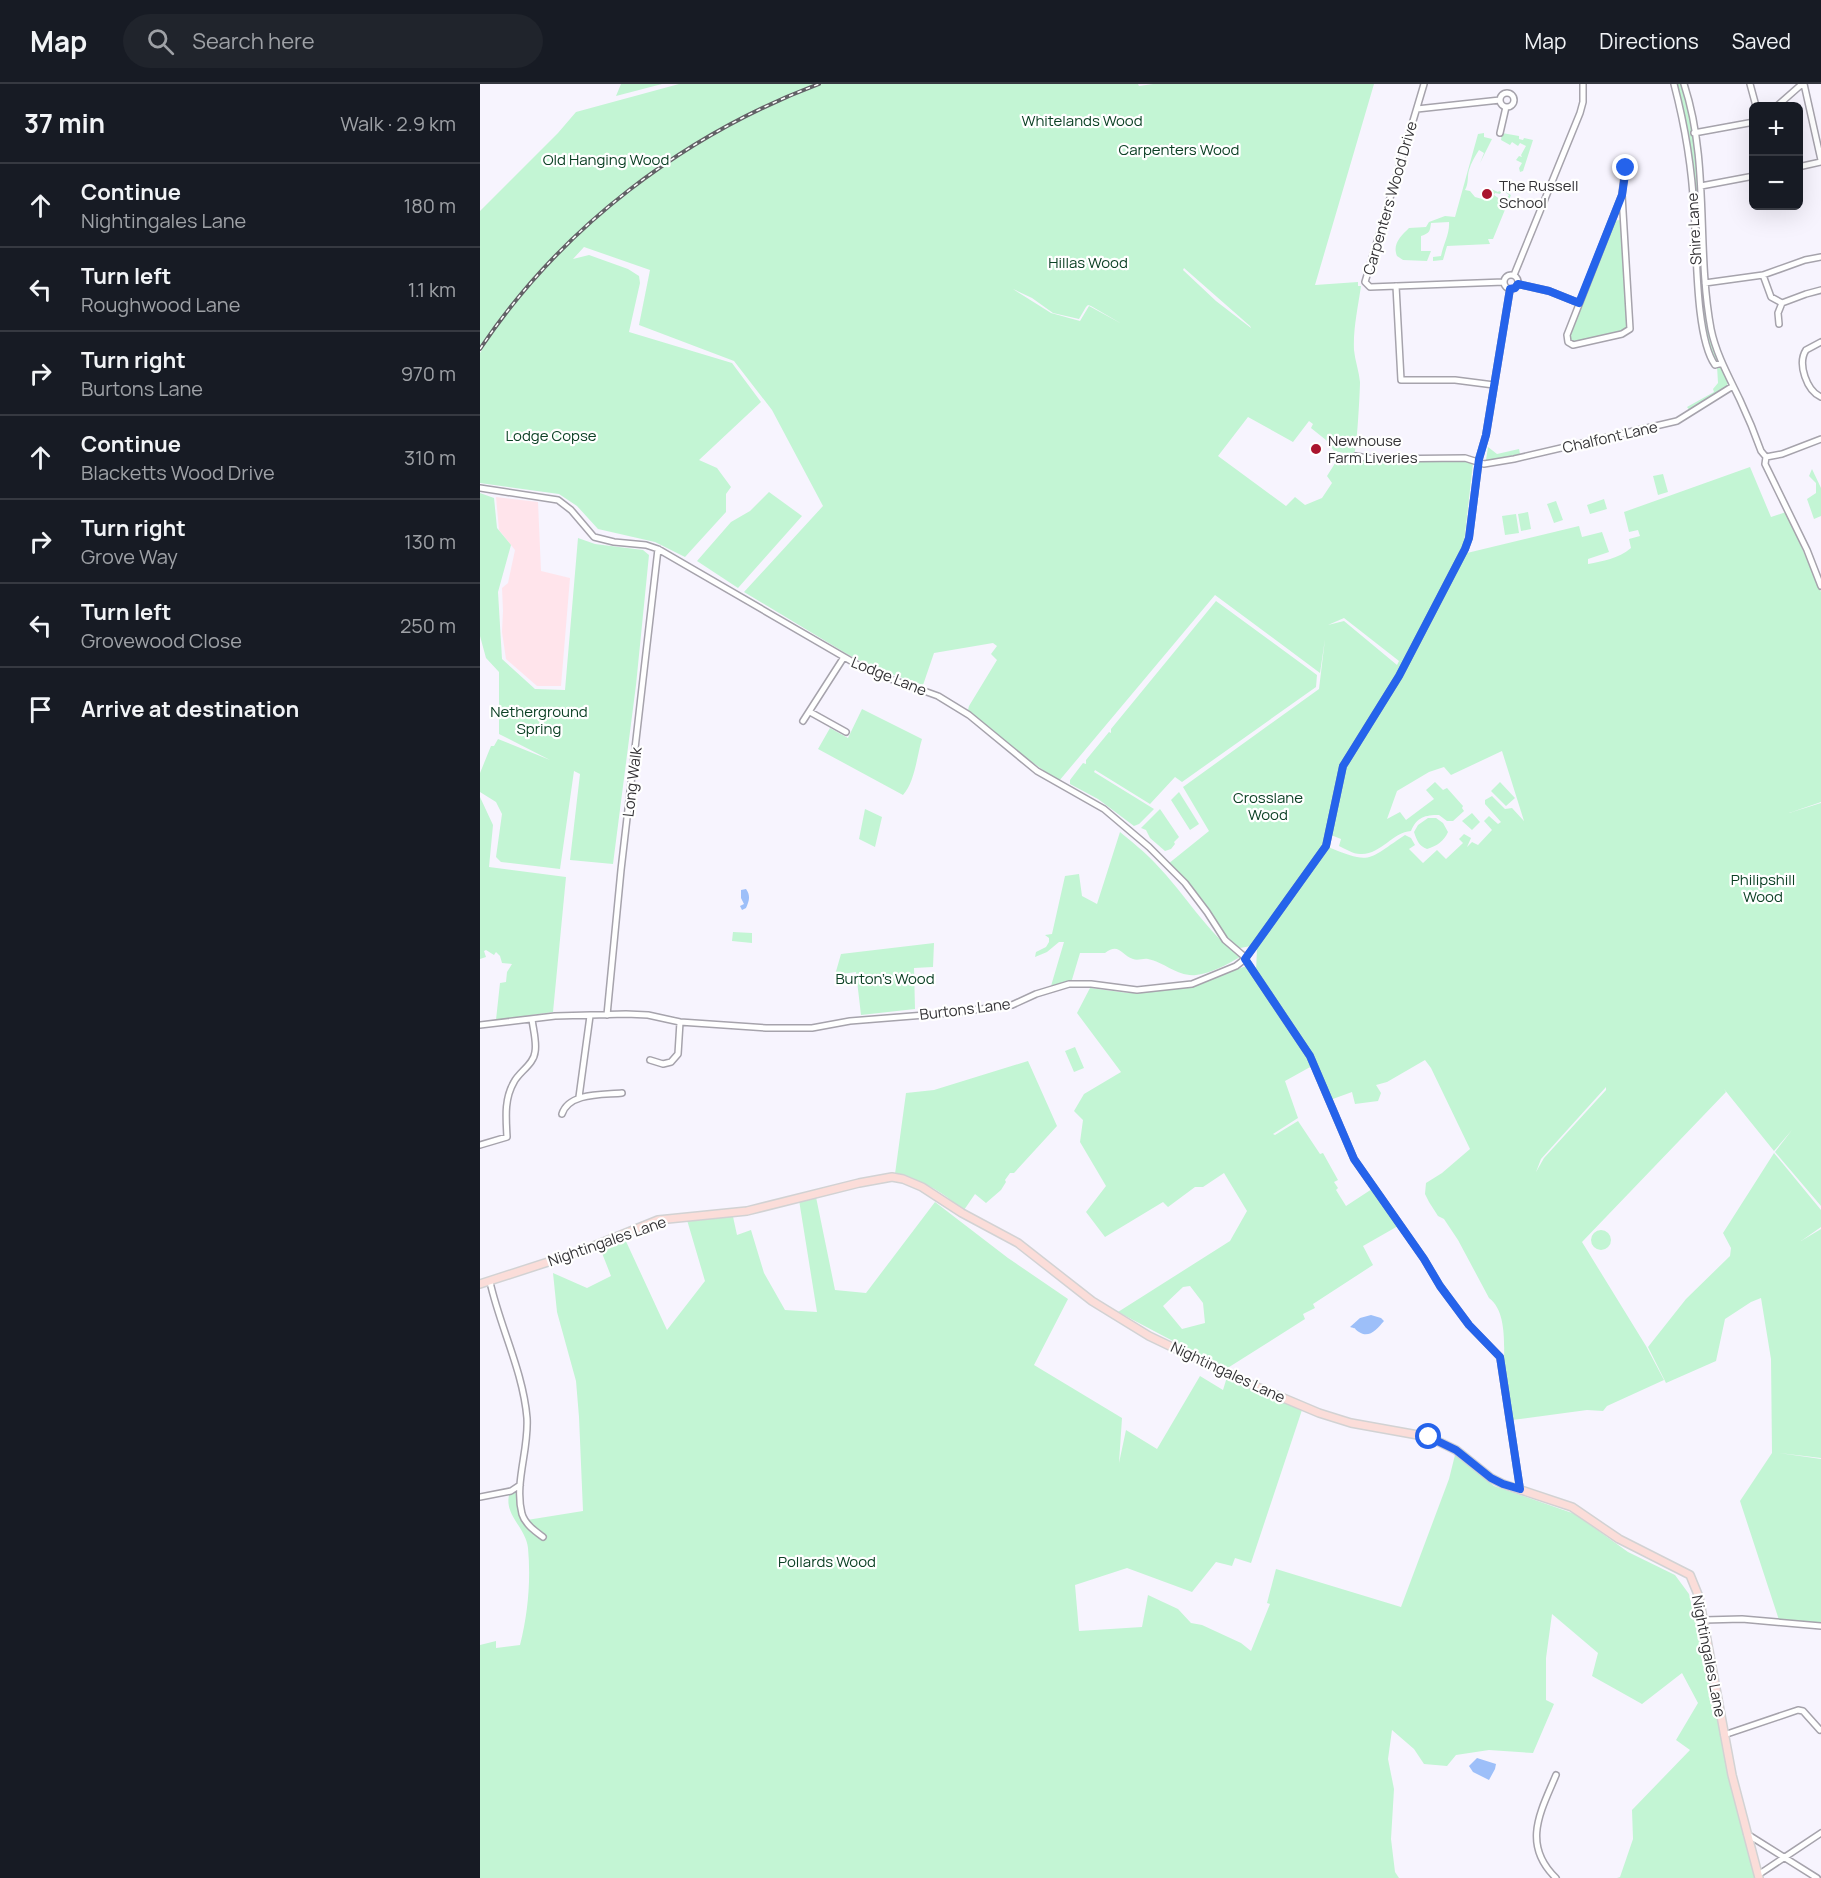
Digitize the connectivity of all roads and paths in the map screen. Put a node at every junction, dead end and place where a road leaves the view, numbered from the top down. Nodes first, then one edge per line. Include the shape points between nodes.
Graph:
1 (1424, 84) edge
2 (1511, 84) edge
3 (1583, 84) edge
4 (1674, 84) edge
5 (1684, 84) edge
6 (1750, 84) edge
7 (1803, 84) edge
8 (1509, 93) junction
9 (1500, 100) junction
10 (1755, 102) edge
11 (1782, 102) edge
12 (1506, 107) junction
13 (1417, 109) junction
14 (1749, 123) edge
15 (1500, 133) dead end
16 (1695, 133) junction
17 (1821, 161) edge
18 (1803, 166) edge
19 (1625, 168) dead end
20 (1749, 177) edge
21 (1701, 186) junction
22 (1622, 195) junction
23 (1613, 218) junction
24 (1624, 219) junction
25 (1821, 257) edge
26 (1763, 274) junction
27 (1514, 275) junction
28 (1504, 282) junction
29 (1706, 283) junction
30 (1518, 284) junction
31 (1396, 286) junction
32 (1510, 289) junction
33 (1821, 290) edge
34 (1579, 303) junction
35 (1782, 303) junction
36 (1779, 324) dead end
37 (1821, 342) edge
38 (1722, 363) junction
39 (1494, 385) junction
40 (1733, 386) junction
41 (1821, 397) edge
42 (1821, 440) edge
43 (1356, 456) dead end
44 (1766, 457) junction
45 (1478, 464) junction
46 (480, 488) edge
47 (658, 549) junction
48 (1821, 586) edge
49 (844, 657) junction
50 (810, 712) junction
51 (803, 721) dead end
52 (846, 732) dead end
53 (1246, 958) junction
54 (607, 1015) junction
55 (590, 1016) junction
56 (532, 1019) junction
57 (680, 1022) junction
58 (480, 1025) edge
59 (650, 1060) dead end
60 (622, 1093) dead end
61 (579, 1097) junction
62 (562, 1114) dead end
63 (480, 1146) edge
64 (490, 1282) junction
65 (480, 1284) edge
66 (520, 1485) junction
67 (1520, 1489) junction
68 (480, 1497) edge
69 (543, 1537) dead end
70 (1704, 1620) junction
71 (1821, 1626) edge
72 (1820, 1730) edge
73 (1724, 1735) junction
74 (1556, 1775) dead end
75 (1746, 1833) junction
76 (1821, 1833) edge
77 (1784, 1859) junction
78 (1758, 1876) edge
79 (1556, 1878) edge
80 (1816, 1878) edge

1 - 13 street, Carpenters Wood Drive
2 - 8 street
3 - 27 street via 1580,113
4 - 38 street, Shire Lane via 1690,167 1701,312 1708,351 1715,365
5 - 16 street, Shire Lane
6 - 10 street
7 - 11 street
7 - 17 street
8 - 9 street
8 - 12 street via 1514,102
9 - 12 street
9 - 13 street
12 - 15 street
13 - 31 street, Carpenters Wood Drive via 1365,282 1370,287
14 - 16 street
16 - 21 street, Shire Lane
17 - 18 street
19 - 22 street
20 - 21 street
21 - 29 street, Shire Lane
22 - 23 street
22 - 24 street
23 - 24 street
23 - 34 street
24 - 34 street via 1630,329 1571,344 1567,335
25 - 26 street
26 - 29 street
26 - 35 street via 1771,297
27 - 28 street via 1507,276
27 - 30 street
28 - 31 street, Carpenters Wood Drive
28 - 32 street
29 - 38 street, Shire Lane via 1712,330
30 - 32 street
30 - 34 street
31 - 39 street via 1401,380
32 - 39 street, Burtons Lane
33 - 35 street
35 - 36 street
37 - 41 street via 1806,350 1802,360 1809,387
38 - 40 street, Shire Lane
39 - 45 street, Burtons Lane
40 - 44 street, Shire Lane
40 - 45 street, Chalfont Lane via 1675,421
42 - 44 street
43 - 45 street via 1465,458
44 - 48 street, Shire Lane via 1765,464 1808,550
45 - 53 street, Burtons Lane via 1465,549 1399,676 1343,766 1326,846
46 - 47 street, Lodge Lane via 558,500 594,537
47 - 49 street, Lodge Lane
47 - 54 street, Long Walk
49 - 50 street
49 - 53 street, Lodge Lane via 871,672 938,696 969,715 1037,771 1104,809 1185,883 1225,940
50 - 51 street
50 - 52 street
53 - 57 street, Burtons Lane via 1192,984 1137,990 1069,984 1012,1005 950,1013 856,1020 812,1028
53 - 67 street, Lodge Lane via 1310,1056 1354,1159 1440,1286 1469,1325 1500,1357
54 - 55 street, Burtons Lane
54 - 57 street, Burtons Lane
55 - 56 street, Burtons Lane
55 - 61 street
56 - 58 street, Burtons Lane
56 - 63 street via 533,1059 507,1097 509,1138
57 - 59 street via 678,1054 663,1064
60 - 61 street
61 - 62 street
64 - 65 main road, Nightingales Lane
64 - 66 street via 522,1388 527,1419
64 - 67 main road, Nightingales Lane via 658,1220 747,1211 892,1177 922,1187 1018,1243 1092,1300 1149,1336 1319,1413 1429,1437 1456,1450 1491,1478
66 - 68 street via 511,1491
66 - 69 street via 522,1515
67 - 70 main road, Nightingales Lane via 1572,1507 1618,1539 1690,1575
70 - 71 street
70 - 73 main road, Nightingales Lane
72 - 73 street via 1798,1710
73 - 75 main road, Nightingales Lane
74 - 79 street via 1536,1828 1541,1856
75 - 77 street
75 - 78 main road, Nightingales Lane
76 - 77 street
77 - 78 street
77 - 80 street

